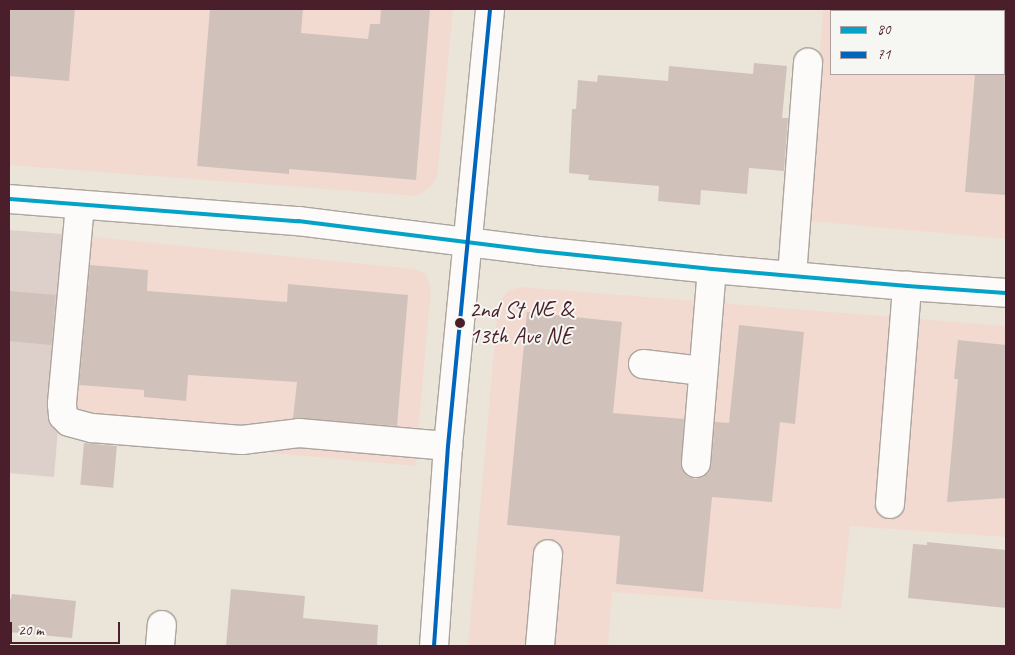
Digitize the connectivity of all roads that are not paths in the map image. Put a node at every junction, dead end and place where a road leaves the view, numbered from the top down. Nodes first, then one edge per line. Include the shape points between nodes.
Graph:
1 (490, 9) edge
2 (808, 62) dead end
3 (9, 199) edge
4 (80, 205) junction
5 (470, 241) junction
6 (712, 268) junction
7 (792, 276) junction
8 (907, 286) junction
9 (1006, 292) edge
10 (643, 364) dead end
11 (704, 371) junction
12 (448, 446) junction
13 (696, 463) dead end
14 (890, 504) dead end
15 (548, 554) dead end
16 (434, 646) edge
17 (540, 646) edge

1 - 5 street
2 - 7 street
3 - 4 street
4 - 5 street via 298,221
4 - 12 street via 62,404 63,416 69,422 92,428 242,440 299,433
5 - 6 street
5 - 12 street
6 - 7 street
6 - 11 street
7 - 8 street
8 - 9 street
8 - 14 street
10 - 11 street
11 - 13 street
12 - 16 street
15 - 17 street

